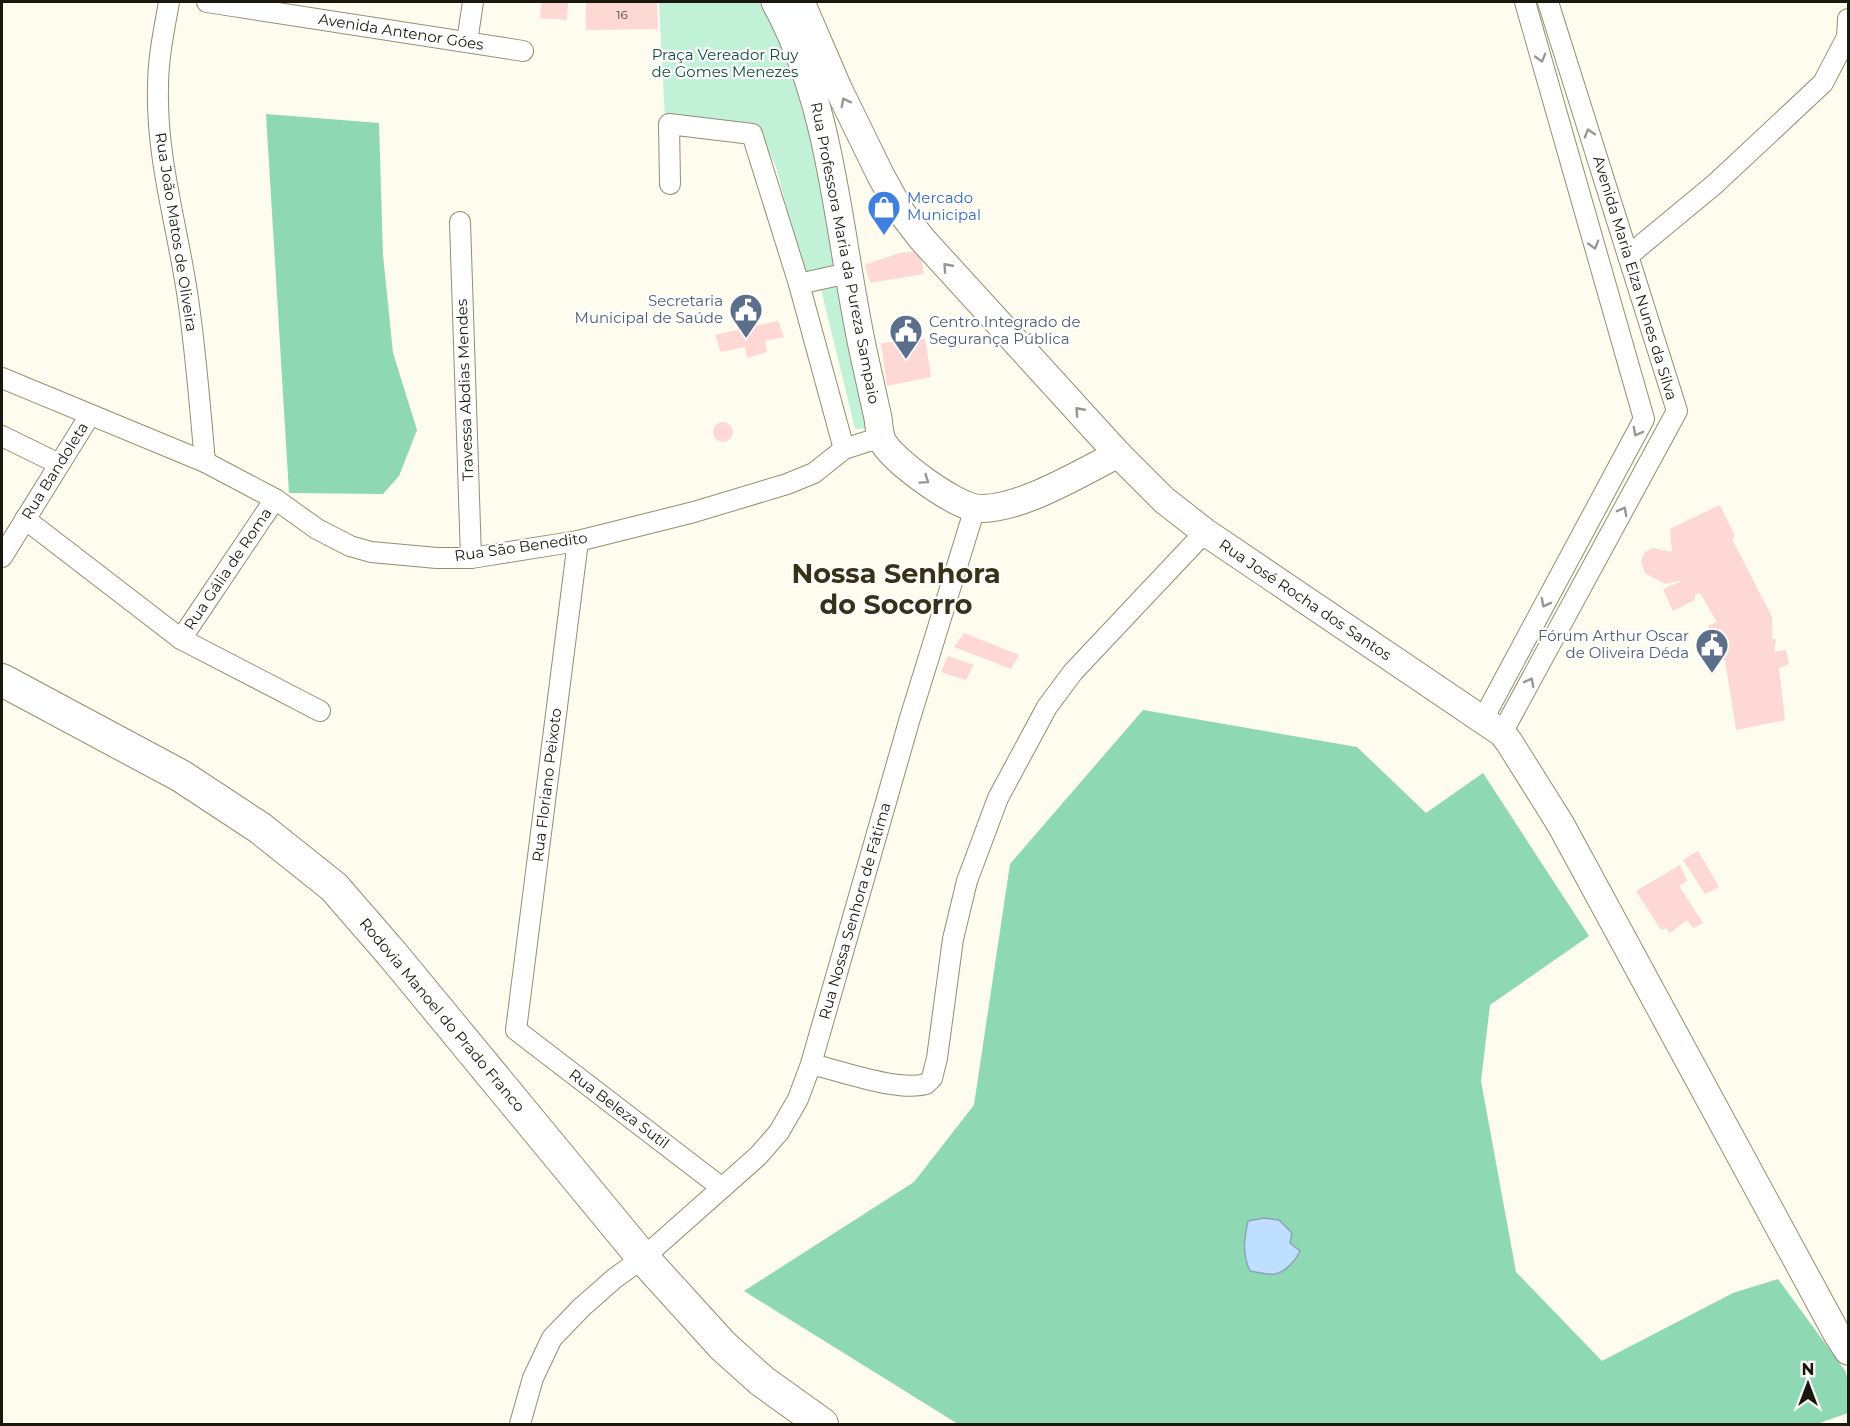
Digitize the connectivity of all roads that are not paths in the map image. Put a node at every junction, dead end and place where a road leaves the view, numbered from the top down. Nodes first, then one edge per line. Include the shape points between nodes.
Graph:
1 (169, 2) edge
2 (207, 2) edge
3 (473, 2) edge
4 (775, 2) edge
5 (801, 2) edge
6 (1525, 2) edge
7 (1548, 2) edge
8 (1848, 19) edge
9 (467, 42) junction
10 (523, 51) dead end
11 (670, 184) dead end
12 (460, 222) dead end
13 (1628, 256) junction
14 (848, 273) junction
15 (799, 284) junction
16 (2, 378) edge
17 (90, 415) junction
18 (2, 436) edge
19 (882, 441) junction
20 (844, 449) junction
21 (1118, 454) junction
22 (205, 462) junction
23 (59, 464) junction
24 (275, 499) junction
25 (975, 508) junction
26 (25, 519) junction
27 (1205, 532) junction
28 (578, 541) junction
29 (3, 552) edge
30 (471, 558) junction
31 (181, 639) junction
32 (2, 680) edge
33 (320, 711) dead end
34 (1492, 727) junction
35 (516, 1030) joint
36 (811, 1064) junction
37 (722, 1188) junction
38 (644, 1258) junction
39 (1848, 1351) edge
40 (520, 1425) edge
41 (822, 1425) edge

1 - 22 street, Rua João Matos de Oliveira via 160,53 159,129 188,298
2 - 9 street, Avenida Antenor Góes
3 - 9 street
4 - 14 street, Rua Professora Maria da Pureza Sampaio via 816,103
21 -> 5 street, Rua José Rocha dos Santos via 957,279 901,212 838,88
6 -> 34 street, Avenida Maria Elza Nunes da Silva via 1644,419
13 -> 7 street, Avenida Maria Elza Nunes da Silva
8 - 13 street via 1847,37 1823,83 1715,184
9 - 10 street, Avenida Antenor Góes
11 - 15 street via 669,124 752,134
12 - 30 street, Travessa Abdias Mendes
34 -> 13 street, Avenida Maria Elza Nunes da Silva via 1677,411
14 - 15 street
14 - 19 street, Rua Professora Maria da Pureza Sampaio
15 - 20 street
16 - 17 street, Rua São Benedito
17 - 22 street, Rua São Benedito
17 - 23 street, Rua Bandoleta
18 - 23 street
19 - 20 street, Rua São Benedito
19 -> 25 street via 909,470 948,497
20 - 28 street, Rua São Benedito via 814,473 787,484
21 - 25 street via 1023,499 998,507
21 - 27 street, Rua José Rocha dos Santos via 1164,500
22 - 24 street, Rua São Benedito
23 - 26 street, Rua Bandoleta
24 - 30 street, Rua São Benedito via 317,529 350,546 371,552
24 - 31 street, Rua Gália de Roma
25 - 36 street, Rua Nossa Senhora de Fátima
26 - 29 street, Rua Bandoleta
26 - 31 street
27 - 34 street, Rua José Rocha dos Santos
27 - 36 street via 1073,672 1047,707 998,798 967,881 953,939 932,1078 926,1084 908,1086
28 - 30 street, Rua São Benedito
28 - 35 street, Rua Floriano Peixoto
31 - 33 street
32 - 38 main road, Rodovia Manoel do Prado Franco via 182,776 260,828 334,887
34 - 39 street, Rua José Rocha dos Santos via 1517,753 1561,825
35 - 37 street, Rua Beleza Sutil
36 - 37 street, Rua Nossa Senhora de Fátima via 798,1099 779,1132
37 - 38 street, Rua Nossa Senhora de Fátima
38 - 40 street, Rua Nossa Senhora de Fátima via 615,1278 552,1338 533,1378
38 - 41 main road, Rodovia Manoel do Prado Franco via 723,1346 762,1381

